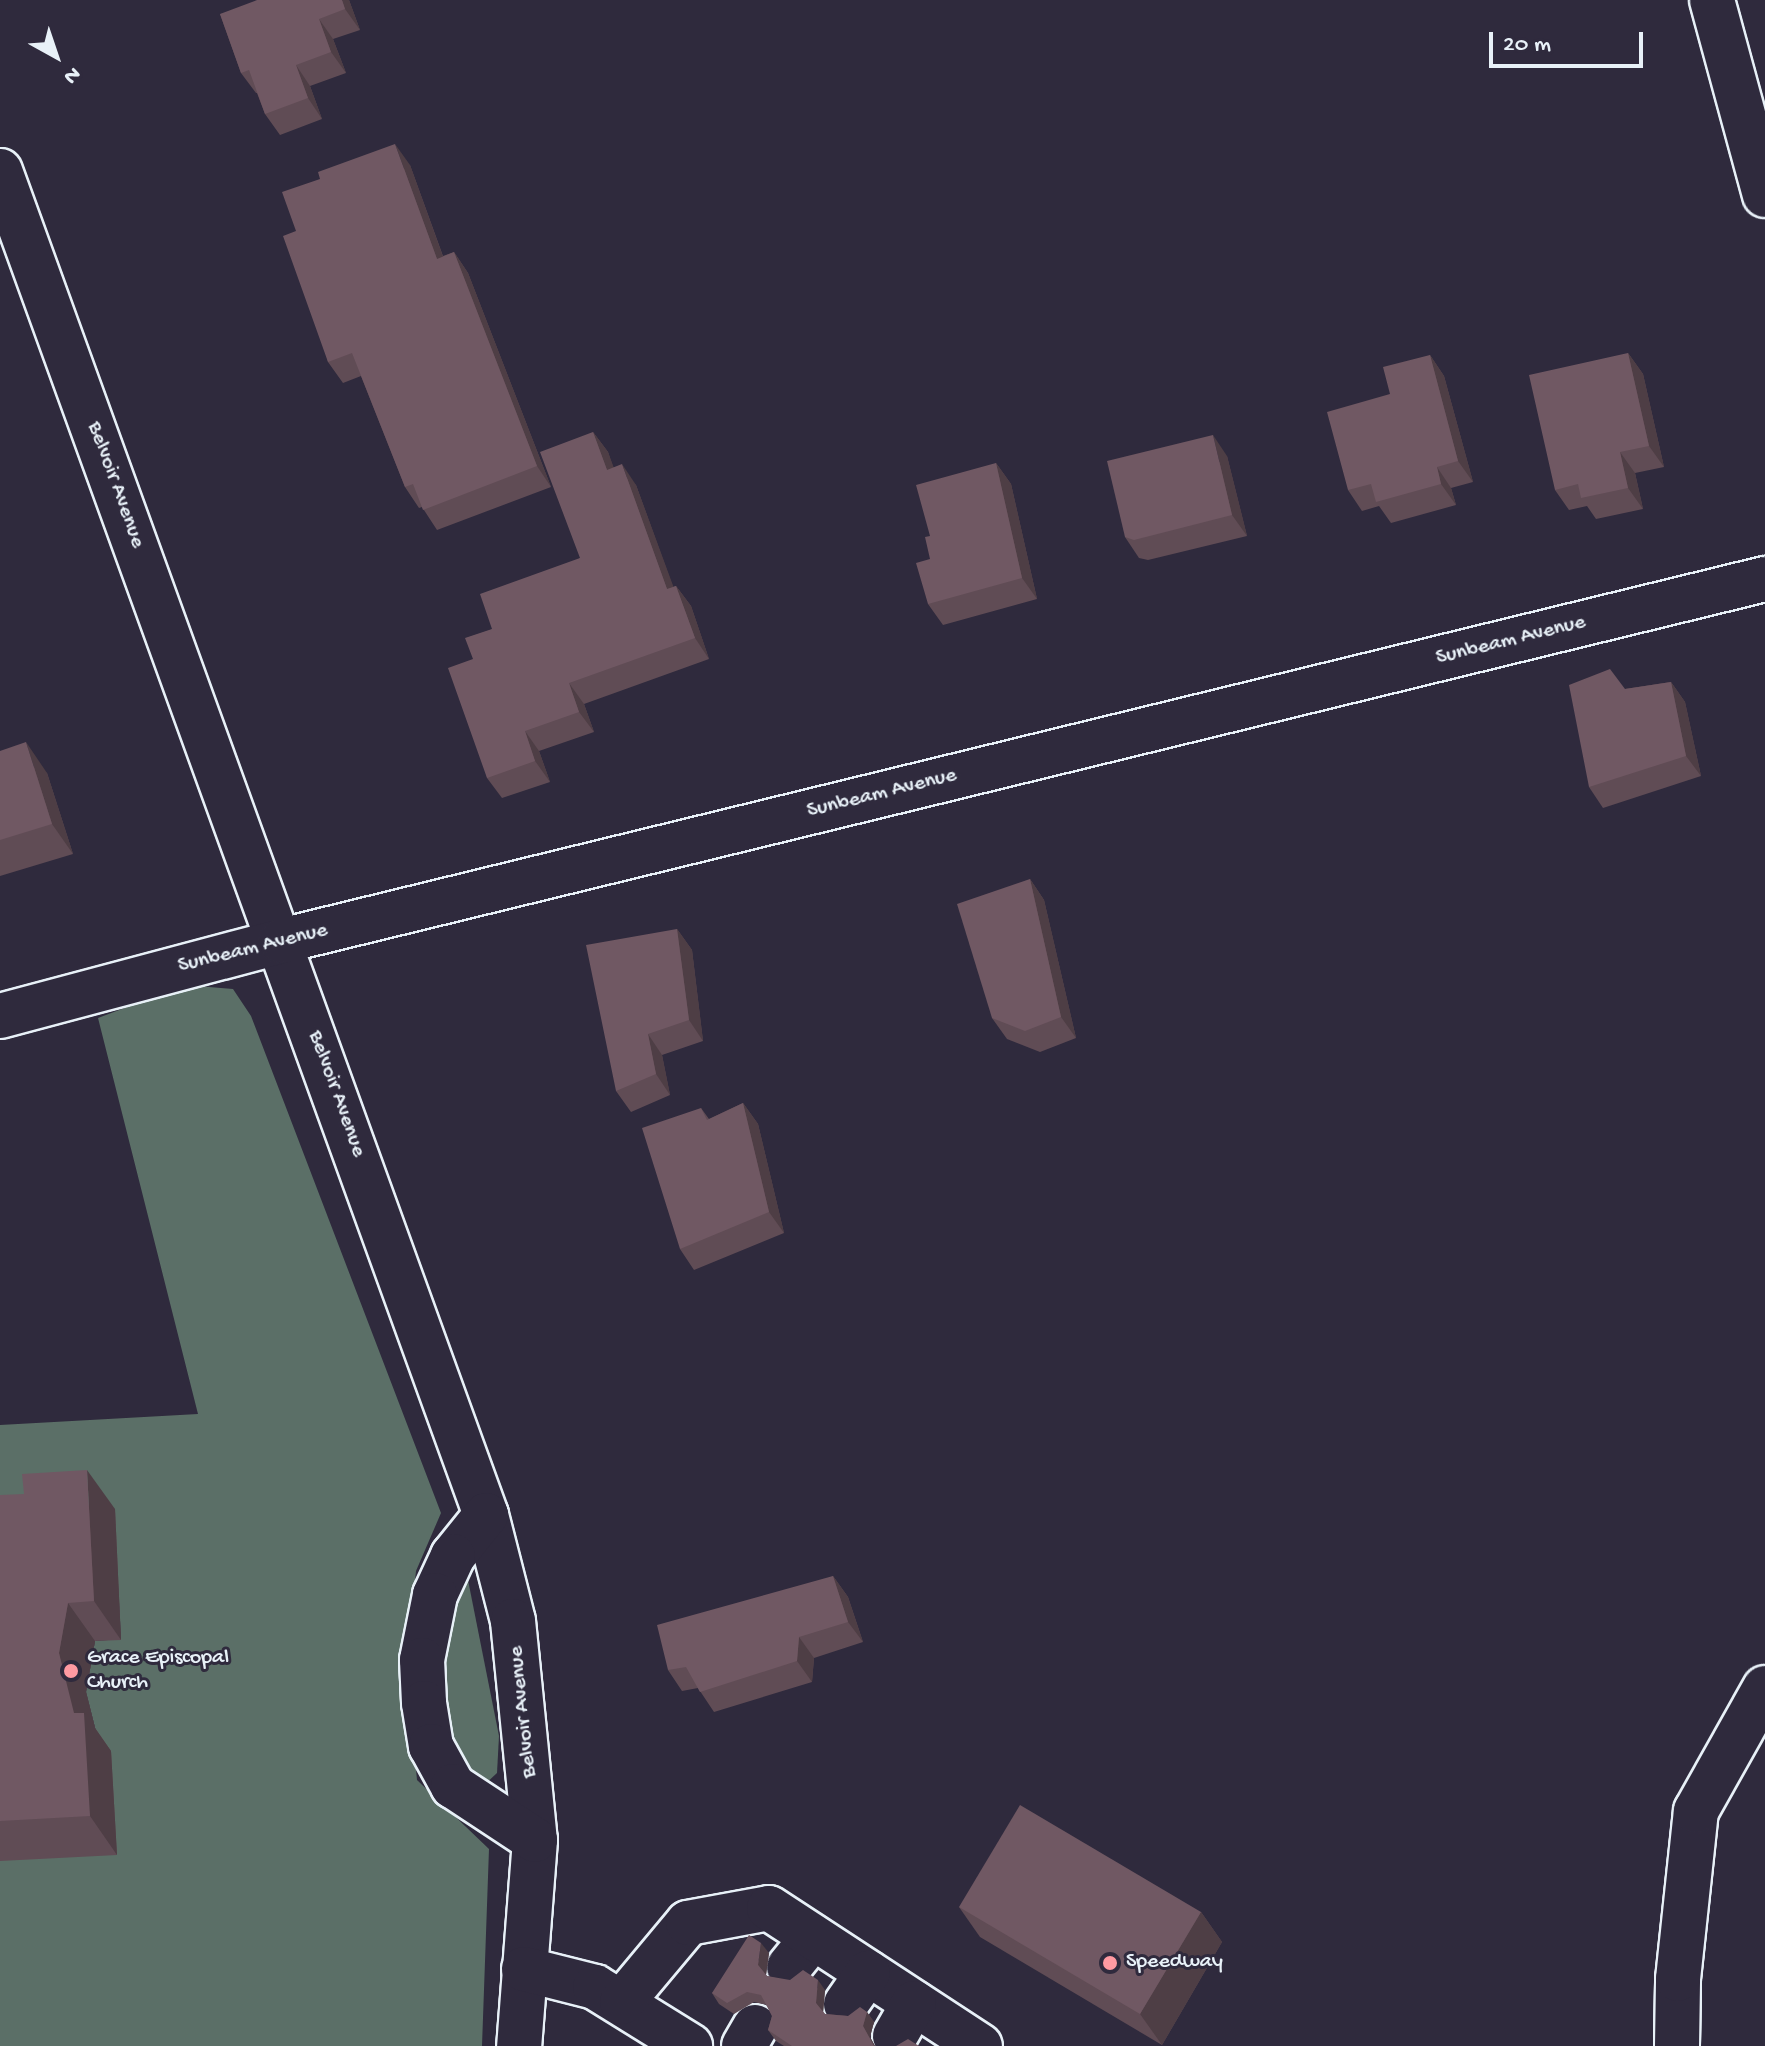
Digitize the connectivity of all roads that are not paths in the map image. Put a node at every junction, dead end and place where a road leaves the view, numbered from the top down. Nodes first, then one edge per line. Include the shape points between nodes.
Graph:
1 (1712, 0) edge
2 (0, 171) edge
3 (1765, 195) edge
4 (1765, 579) edge
5 (281, 941) junction
6 (0, 1016) edge
7 (486, 1515) junction
8 (1765, 1688) edge
9 (535, 1840) junction
10 (524, 1969) junction
11 (622, 2002) junction
12 (965, 2042) edge
13 (519, 2046) edge
14 (690, 2046) edge
15 (1677, 2046) edge

1 - 3 street
2 - 5 street, Belvoir Avenue
4 - 5 street, Sunbeam Avenue
5 - 6 street, Sunbeam Avenue
5 - 7 street, Belvoir Avenue
7 - 9 street, Belvoir Avenue via 513,1621
7 - 9 street via 453,1556 435,1595 422,1660 424,1703 431,1746 453,1786
8 - 15 street via 1696,1811 1678,1979
9 - 10 street, Belvoir Avenue
10 - 11 street via 595,1987
10 - 13 street, Belvoir Avenue
11 - 12 street via 688,1923 769,1908 801,1952 904,2020
11 - 14 street

